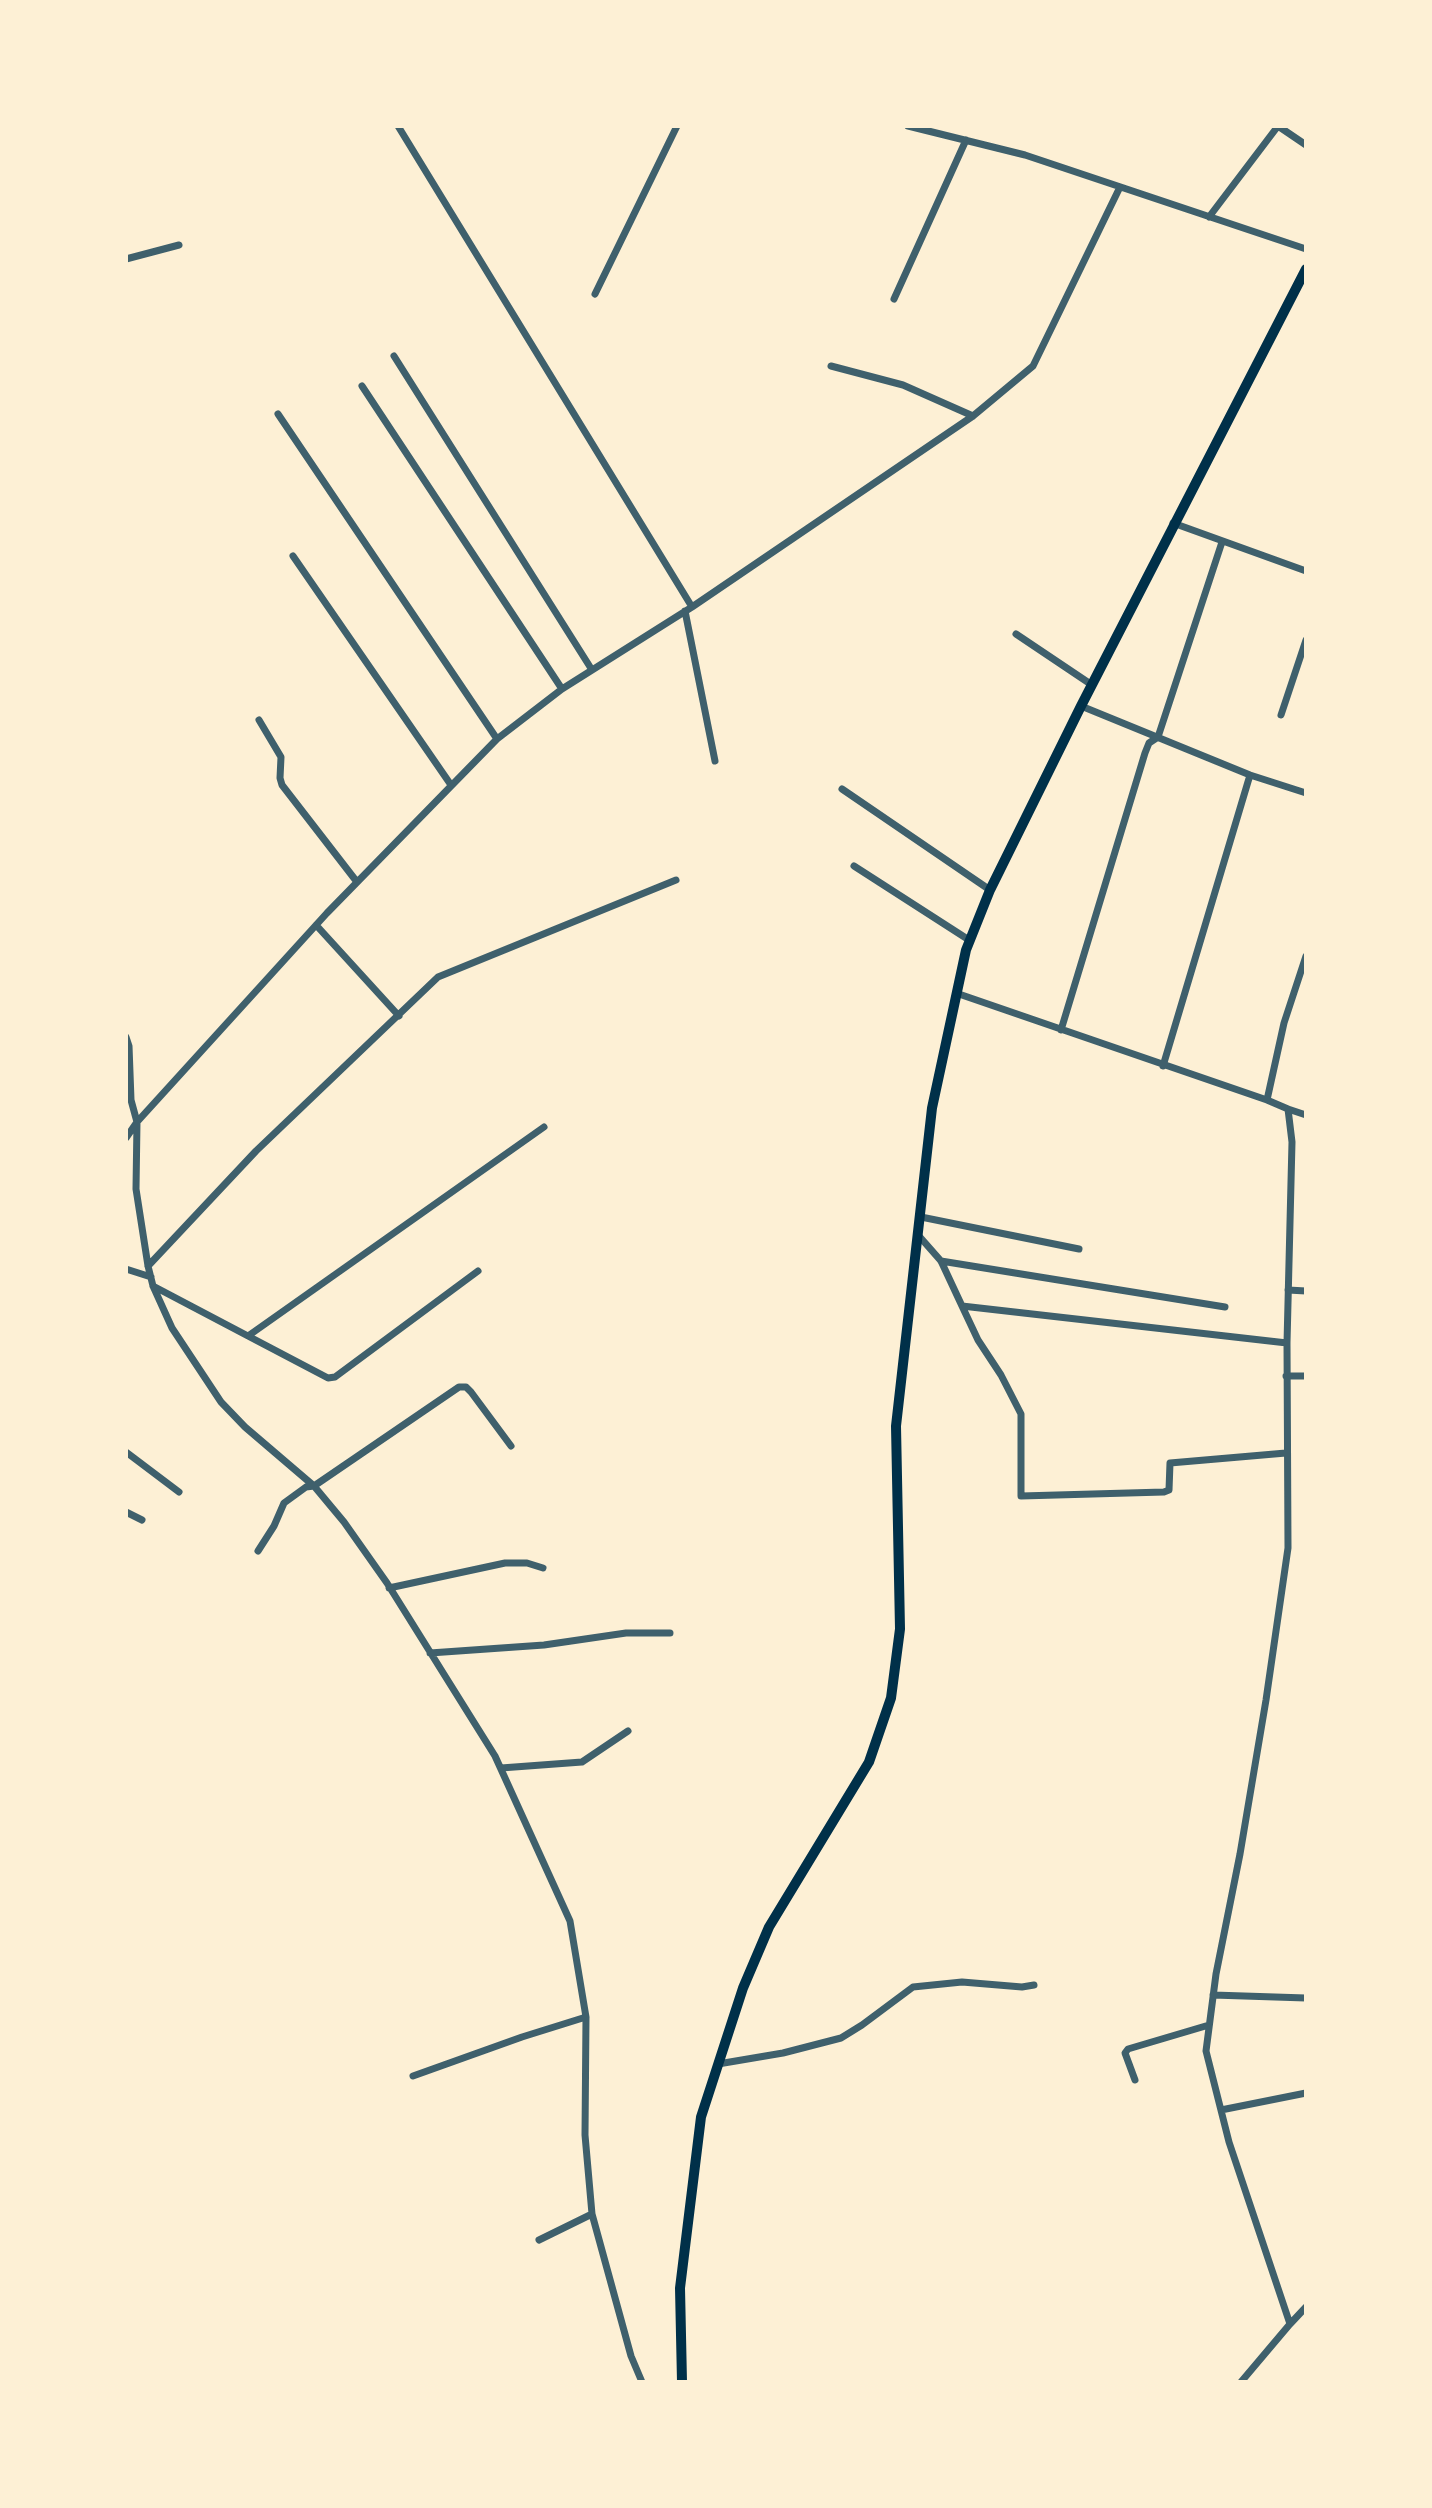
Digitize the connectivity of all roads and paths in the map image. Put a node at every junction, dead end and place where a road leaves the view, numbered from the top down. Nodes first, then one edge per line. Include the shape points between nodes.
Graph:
1 (398, 126) edge
2 (677, 126) edge
3 (908, 126) edge
4 (1278, 126) edge
5 (966, 140) junction
6 (1306, 145) edge
7 (1120, 187) junction
8 (1209, 217) junction
9 (179, 245) dead end
10 (1306, 249) edge
11 (126, 259) edge
12 (1306, 269) edge
13 (595, 294) dead end
14 (894, 299) dead end
15 (394, 356) dead end
16 (831, 366) dead end
17 (362, 386) dead end
18 (278, 414) dead end
19 (973, 416) junction
20 (1173, 523) junction
21 (1222, 542) junction
22 (293, 556) dead end
23 (1306, 571) edge
24 (688, 609) junction
25 (1016, 634) dead end
26 (1306, 640) edge
27 (592, 670) junction
28 (1092, 685) junction
29 (562, 689) junction
30 (1081, 706) junction
31 (1281, 715) dead end
32 (259, 720) dead end
33 (1158, 737) junction
34 (497, 739) junction
35 (715, 761) dead end
36 (1250, 775) junction
37 (451, 785) junction
38 (842, 789) dead end
39 (1306, 793) edge
40 (854, 866) dead end
41 (676, 880) dead end
42 (357, 882) junction
43 (990, 890) junction
44 (316, 925) junction
45 (969, 940) junction
46 (1306, 956) edge
47 (956, 993) junction
48 (399, 1016) junction
49 (1061, 1030) junction
50 (126, 1037) edge
51 (1163, 1066) junction
52 (1267, 1100) junction
53 (1288, 1109) junction
54 (1306, 1115) edge
55 (137, 1122) junction
56 (544, 1127) dead end
57 (126, 1138) edge
58 (921, 1217) junction
59 (919, 1236) junction
60 (1079, 1249) dead end
61 (941, 1261) junction
62 (148, 1266) junction
63 (126, 1269) edge
64 (478, 1271) dead end
65 (152, 1282) junction
66 (1288, 1290) junction
67 (1306, 1291) edge
68 (962, 1306) junction
69 (1225, 1307) dead end
70 (248, 1336) junction
71 (1287, 1343) junction
72 (1286, 1376) junction
73 (1306, 1376) edge
74 (511, 1446) dead end
75 (126, 1452) edge
76 (1286, 1453) junction
77 (314, 1486) junction
78 (179, 1492) dead end
79 (126, 1512) edge
80 (142, 1520) dead end
81 (258, 1551) dead end
82 (543, 1568) dead end
83 (389, 1588) junction
84 (670, 1633) dead end
85 (430, 1653) junction
86 (628, 1731) dead end
87 (501, 1768) junction
88 (1034, 1985) dead end
89 (1213, 1995) junction
90 (1306, 1998) edge
91 (586, 2017) junction
92 (1209, 2025) junction
93 (718, 2064) junction
94 (413, 2076) dead end
95 (1135, 2080) dead end
96 (1306, 2093) edge
97 (1221, 2110) junction
98 (592, 2214) junction
99 (539, 2240) dead end
100 (1306, 2307) edge
101 (1290, 2324) junction
102 (642, 2382) edge
103 (682, 2382) edge
104 (1241, 2382) edge

1 - 24 street
2 - 13 street
3 - 5 street
4 - 6 street
4 - 8 street
5 - 7 street
5 - 14 street
7 - 8 street
7 - 19 street via 1033,366
8 - 10 street
9 - 11 street
12 - 20 main road
15 - 27 street
16 - 19 street via 903,385
17 - 29 street
18 - 34 street
19 - 24 street
20 - 21 street
20 - 28 main road
21 - 23 street
21 - 33 street
22 - 37 street
24 - 27 street
24 - 35 street
25 - 28 street
26 - 31 street
27 - 29 street
28 - 30 main road
29 - 34 street
30 - 33 street
30 - 43 main road
32 - 42 street via 281,757 282,785
33 - 36 street
33 - 49 street via 1145,753
34 - 37 street
36 - 39 street
36 - 51 street
37 - 42 street
38 - 43 street
40 - 45 street
41 - 48 street via 438,977
42 - 44 street
43 - 45 main road
44 - 48 street
44 - 55 street
45 - 47 main road
46 - 52 street
47 - 49 street
47 - 58 main road via 932,1108
48 - 62 street via 256,1151
49 - 51 street
50 - 55 street
51 - 52 street
52 - 53 street
53 - 54 street
53 - 66 street
55 - 57 street
55 - 62 street via 136,1189
56 - 70 street
58 - 59 main road
58 - 60 street
59 - 61 street
59 - 93 main road via 896,1426 900,1629 891,1698 869,1762 769,1927
61 - 68 street
61 - 69 street
62 - 65 street
63 - 65 street
64 - 70 street via 335,1377
65 - 70 street
65 - 77 street via 172,1328 221,1402
66 - 67 street
66 - 71 street
68 - 71 street
68 - 76 street via 1021,1414 1021,1496 1164,1492 1169,1490 1170,1463
71 - 72 street
72 - 73 street
72 - 76 street
74 - 77 street via 471,1392 459,1387
75 - 78 street
76 - 89 street via 1285,1578
77 - 81 street via 284,1503
77 - 83 street
79 - 80 street
82 - 83 street via 505,1563
83 - 85 street
84 - 85 street
85 - 87 street
86 - 87 street via 582,1762
87 - 91 street via 570,1921
88 - 93 street via 962,1982 913,1987 841,2038
89 - 90 street
89 - 92 street
91 - 94 street
91 - 98 street via 585,2135
92 - 95 street via 1128,2049
92 - 97 street via 1206,2051
93 - 103 main road via 701,2117 680,2288
96 - 97 street
97 - 101 street
98 - 99 street
98 - 102 street
100 - 101 street
101 - 104 street

